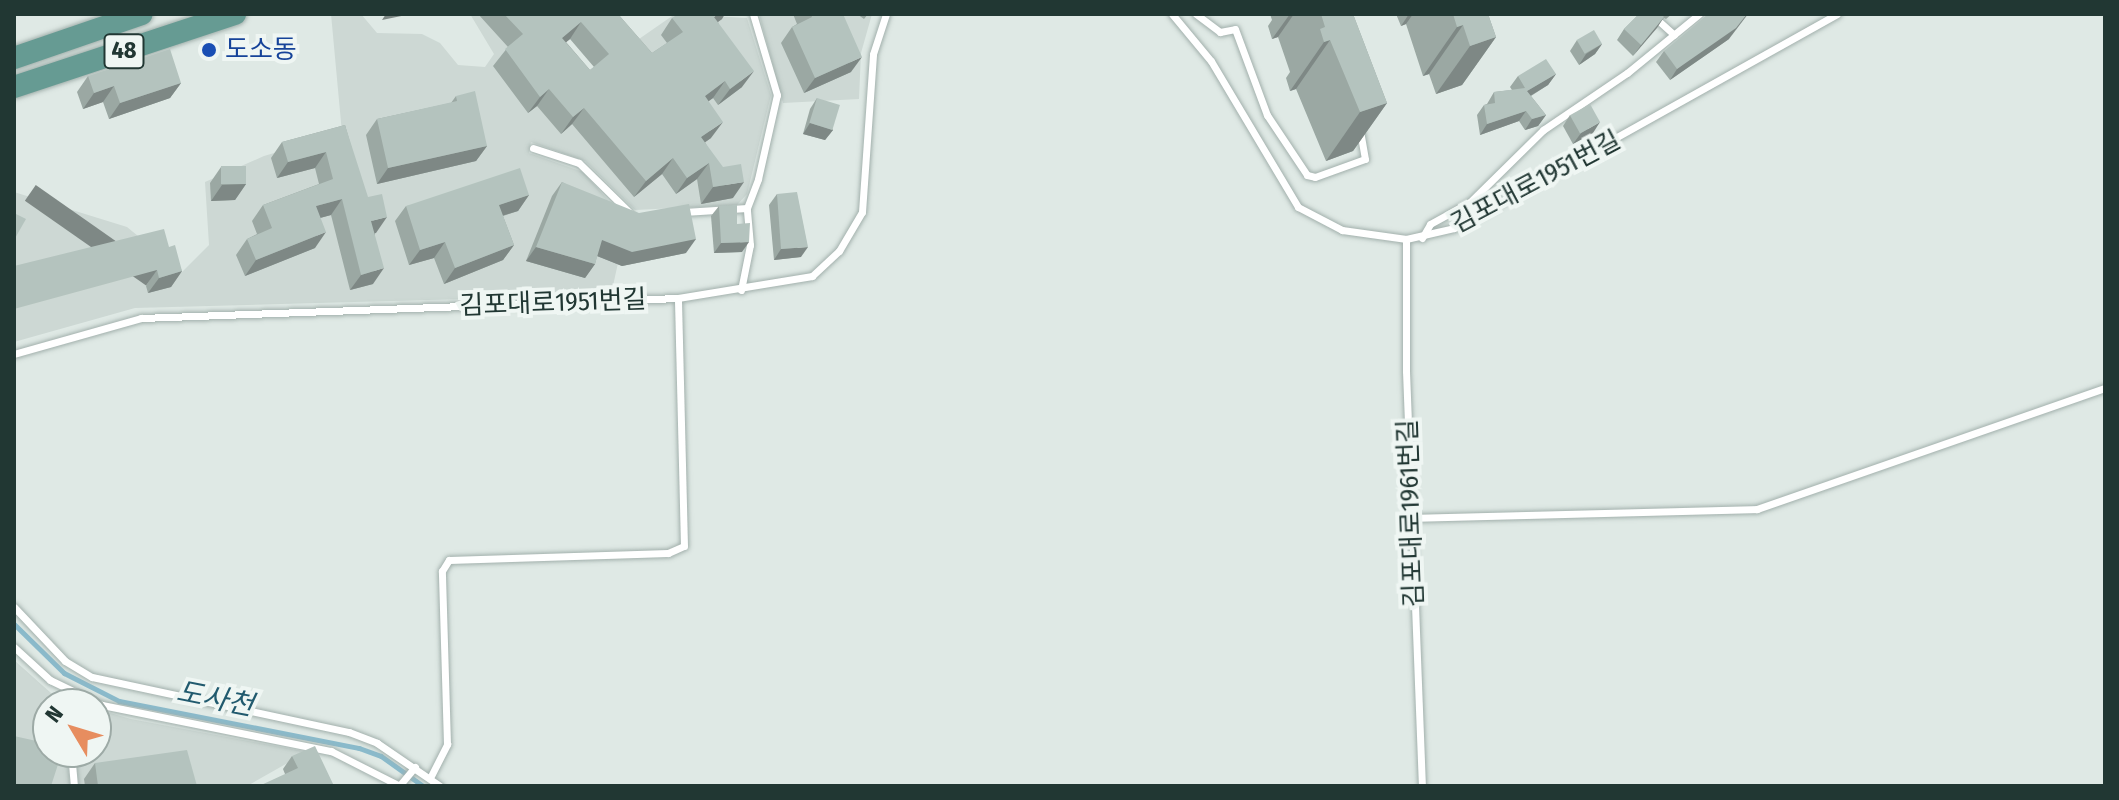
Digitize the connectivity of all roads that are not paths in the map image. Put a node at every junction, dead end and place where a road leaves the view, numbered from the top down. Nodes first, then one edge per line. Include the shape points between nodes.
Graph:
1 (142, 14) edge
2 (235, 14) edge
3 (753, 14) edge
4 (886, 14) edge
5 (1172, 14) edge
6 (1196, 14) edge
7 (1651, 14) edge
8 (1699, 14) edge
9 (1837, 14) edge
10 (1674, 35) junction
11 (14, 58) edge
12 (14, 87) edge
13 (1357, 120) edge
14 (533, 148) dead end
15 (747, 208) junction
16 (673, 213) edge
17 (643, 216) edge
18 (1422, 238) junction
19 (1406, 239) junction
20 (741, 290) junction
21 (678, 298) junction
22 (14, 354) edge
23 (2105, 388) edge
24 (1412, 518) junction
25 (14, 607) edge
26 (14, 647) edge
27 (63, 688) edge
28 (112, 706) edge
29 (414, 768) junction
30 (431, 776) junction
31 (401, 784) edge
32 (440, 786) edge
33 (1422, 786) edge

1 - 11 main road, 48
2 - 12 main road, 48
3 - 15 lane via 777,103
4 - 20 lane, 김포대로1951번길 via 873,54 865,185 856,226 812,276
5 - 19 lane, 김포대로1951번길 via 1211,61 1298,207 1342,230
6 - 13 lane via 1220,32 1235,29 1267,115 1307,175 1315,177 1365,159
7 - 10 lane
8 - 10 lane
9 - 18 lane, 김포대로1951번길 via 1454,228
10 - 18 lane via 1543,130 1470,202 1430,224
14 - 17 lane via 579,163 627,211
15 - 16 lane
15 - 20 lane via 750,245
18 - 19 lane, 김포대로1951번길
19 - 24 lane, 김포대로1961번길
20 - 21 lane, 김포대로1951번길
21 - 22 lane, 김포대로1951번길 via 158,317 104,326
21 - 30 lane via 684,546 668,553 449,560 442,571 447,744
23 - 24 lane via 1757,509
24 - 33 lane, 김포대로1961번길
25 - 29 lane via 65,661 92,677 349,732
26 - 27 lane
28 - 31 lane via 150,718 331,751
29 - 30 lane
29 - 31 lane
30 - 32 lane

